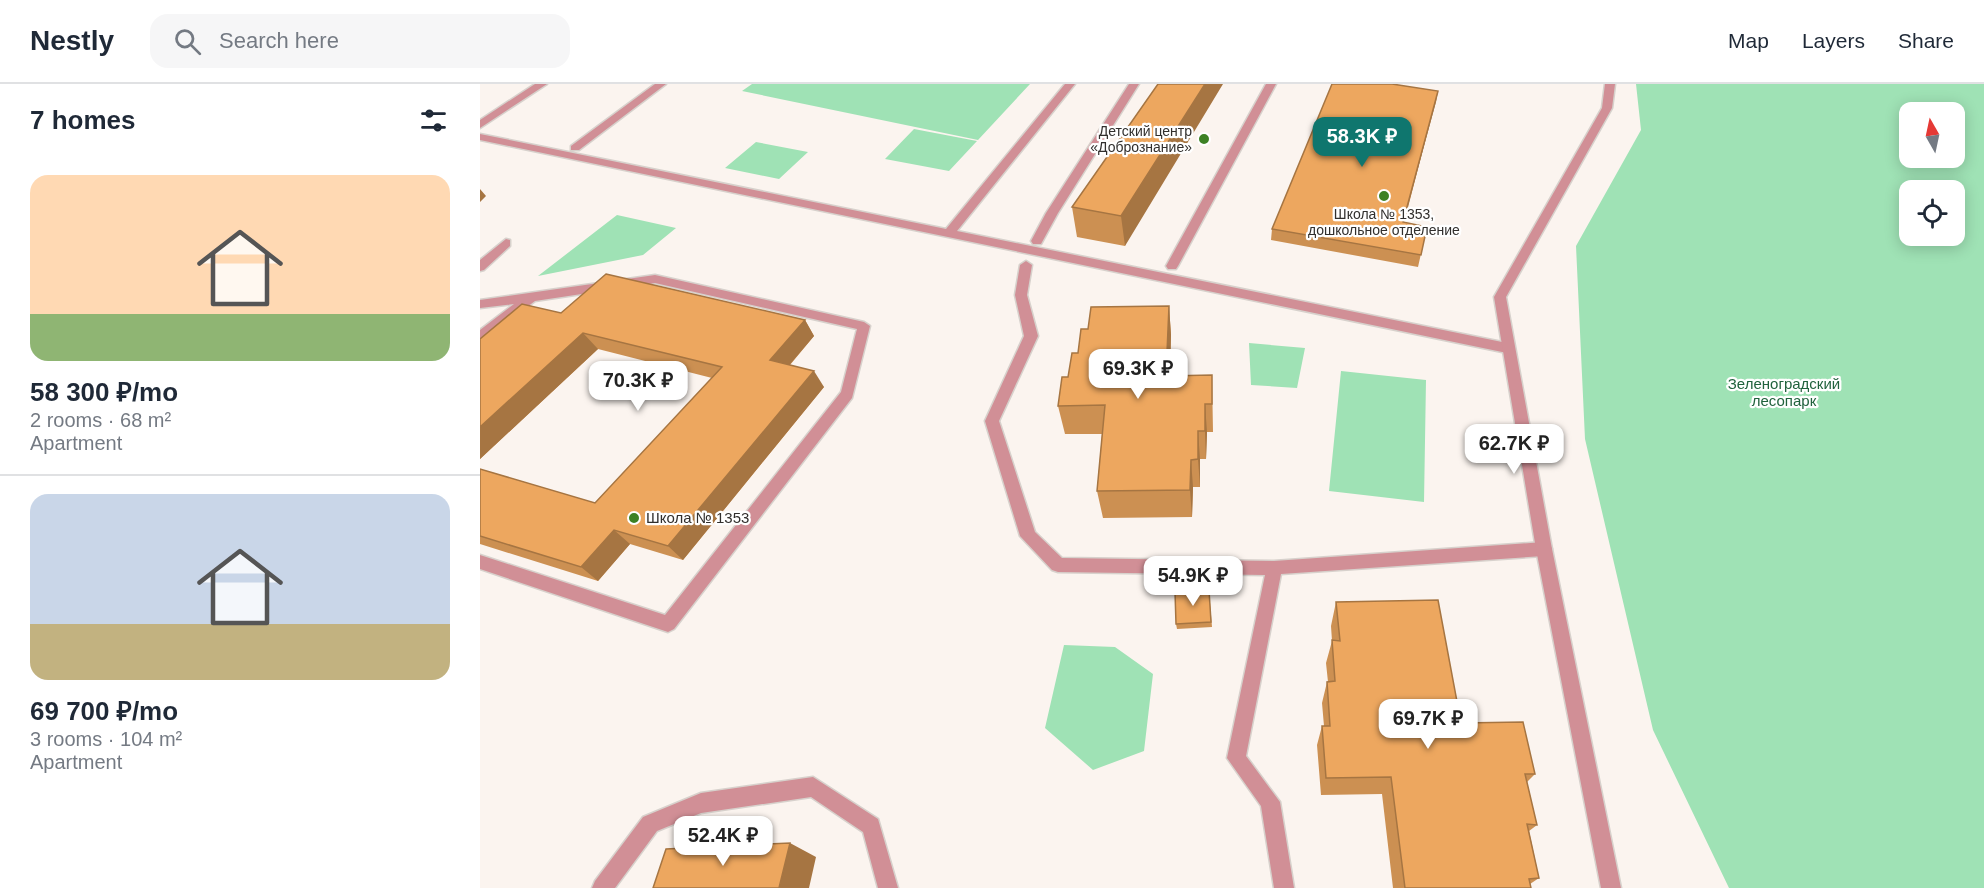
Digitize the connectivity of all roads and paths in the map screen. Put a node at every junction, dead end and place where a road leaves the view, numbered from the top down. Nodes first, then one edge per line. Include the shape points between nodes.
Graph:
1 (542, 84) edge
2 (661, 84) edge
3 (1070, 84) edge
4 (1134, 84) edge
5 (1271, 84) edge
6 (1610, 84) edge
7 (480, 125) edge
8 (480, 137) edge
9 (576, 148) dead end
10 (949, 233) junction
11 (1037, 241) dead end
12 (506, 243) dead end
13 (1026, 265) dead end
14 (1172, 266) dead end
15 (480, 267) edge
16 (532, 297) junction
17 (480, 304) edge
18 (480, 337) edge
19 (1508, 348) junction
20 (1544, 549) junction
21 (480, 562) edge
22 (1274, 568) junction
23 (602, 888) edge
24 (888, 888) edge
25 (1284, 888) edge
26 (1611, 888) edge

1 - 7 street
2 - 9 street
3 - 10 street
4 - 11 street
5 - 14 street
6 - 19 street via 1607,108 1500,297
8 - 10 street
10 - 19 street
12 - 15 street
13 - 22 street via 1021,295 1031,336 992,421 1028,536 1058,564
16 - 17 street
16 - 18 street
16 - 21 street via 655,279 864,326 847,394 668,624
19 - 20 street
20 - 22 street
20 - 26 street
22 - 25 street via 1236,758 1270,802
23 - 24 street via 650,824 701,803 813,787 871,826

